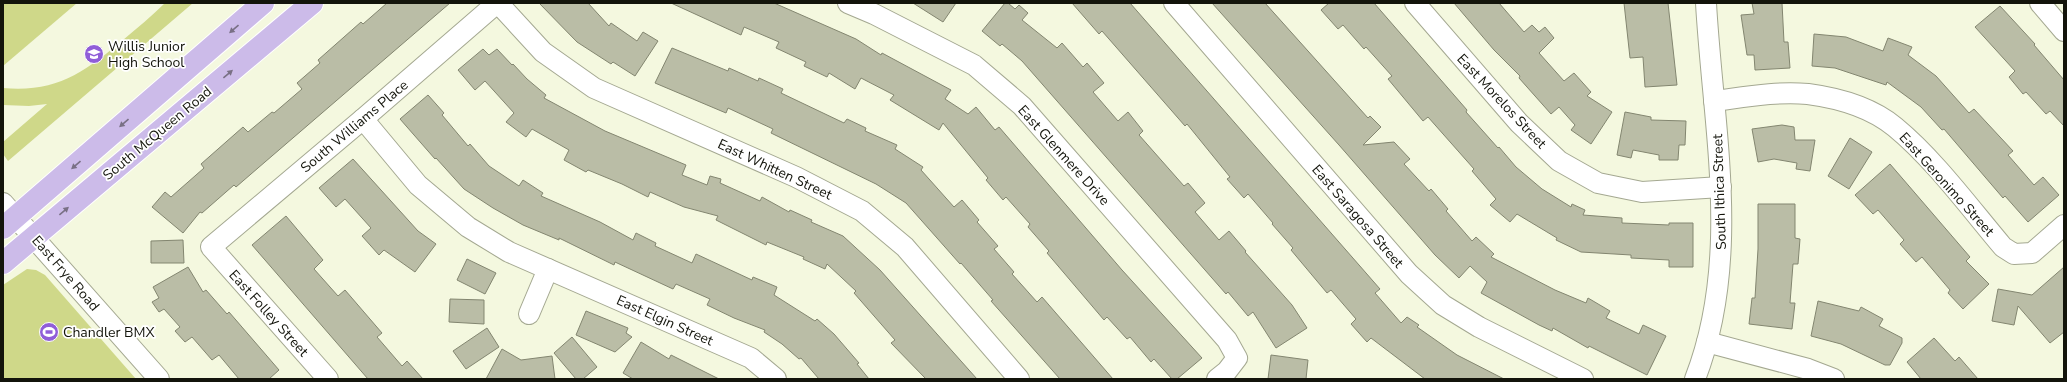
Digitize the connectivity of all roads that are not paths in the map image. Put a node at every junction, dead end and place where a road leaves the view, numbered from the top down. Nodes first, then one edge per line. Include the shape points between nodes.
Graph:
1 (263, 3) edge
2 (312, 3) edge
3 (497, 3) edge
4 (848, 3) edge
5 (1174, 3) edge
6 (1415, 3) edge
7 (1706, 3) edge
8 (2040, 3) edge
9 (878, 9) edge
10 (2064, 31) edge
11 (1714, 101) junction
12 (363, 119) junction
13 (1721, 187) junction
14 (7, 216) edge
15 (2064, 225) edge
16 (34, 236) junction
17 (211, 247) joint
18 (3, 263) edge
19 (548, 269) junction
20 (529, 314) dead end
21 (1707, 342) junction
22 (159, 379) edge
23 (328, 379) edge
24 (776, 379) edge
25 (1019, 379) edge
26 (1217, 379) edge
27 (1583, 379) edge
28 (1695, 379) edge
29 (1834, 379) edge

1 -> 14 main road, South McQueen Road
16 -> 2 main road, South McQueen Road
3 - 12 street, South Williams Place
3 - 25 street, East Whitten Street via 543,52 594,88 796,176 862,211 905,247
4 - 9 street, East Glenmere Drive
5 - 27 street, East Saragosa Street via 1409,274 1443,305
6 - 13 street, East Morelos Street via 1519,123 1559,161 1598,183 1642,192
7 - 11 street, South Ithica Street
8 - 10 street
9 - 26 street, East Glenmere Drive via 974,65 1022,106 1227,340 1237,358
11 - 13 street, South Ithica Street
11 - 15 street, East Geronimo Street via 1779,94 1808,94 1844,101 1871,112 1894,126 1920,150 2003,247 2014,254 2032,253
12 - 17 street, South Williams Place
12 - 19 street, East Elgin Street via 418,185 468,226 509,252
13 - 21 street, South Ithica Street via 1722,256
14 - 16 street, East Frye Road
16 - 18 main road, South McQueen Road
16 - 22 street, East Frye Road
17 - 23 street, East Folley Street
19 - 20 street
19 - 24 street, East Elgin Street via 752,358
21 - 28 street, South Ithica Street
21 - 29 street via 1808,369

